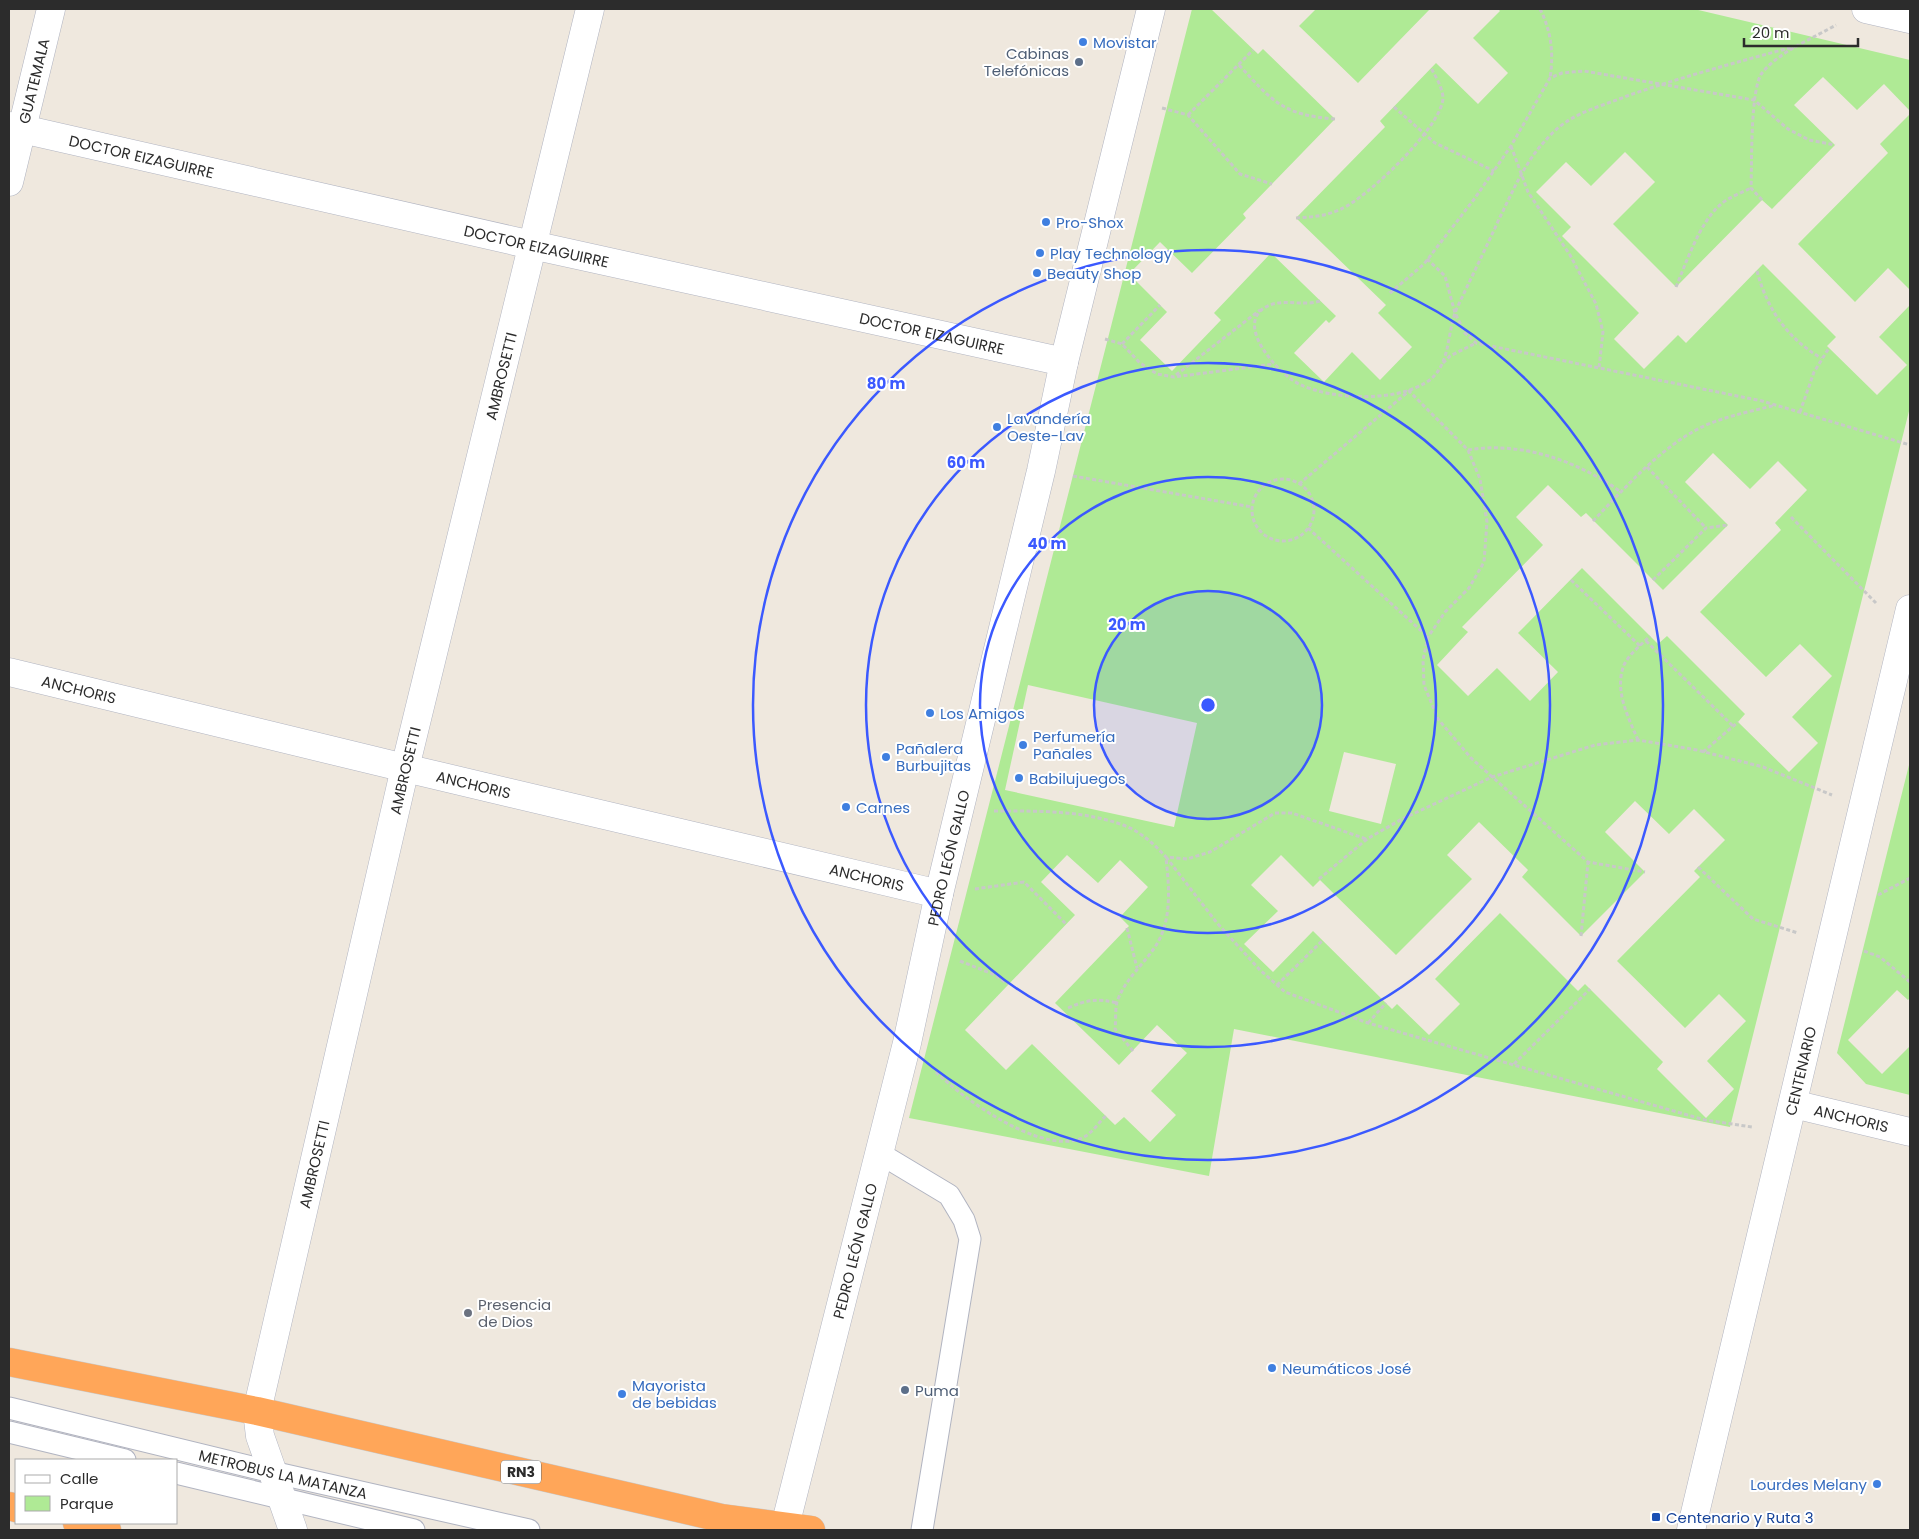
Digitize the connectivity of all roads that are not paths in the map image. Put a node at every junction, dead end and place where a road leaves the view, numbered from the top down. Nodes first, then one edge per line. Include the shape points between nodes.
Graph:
1 (51, 9) edge
2 (590, 9) edge
3 (1151, 9) edge
4 (1866, 9) edge
5 (1910, 19) edge
6 (16, 127) edge
7 (9, 182) edge
8 (532, 245) junction
9 (1064, 362) junction
10 (1908, 620) edge
11 (9, 672) edge
12 (405, 768) junction
13 (939, 894) junction
14 (1793, 1104) junction
15 (1910, 1132) edge
16 (879, 1153) junction
17 (9, 1362) edge
18 (9, 1408) edge
19 (257, 1411) junction
20 (9, 1432) edge
21 (121, 1459) edge
22 (272, 1472) junction
23 (178, 1474) edge
24 (283, 1500) junction
25 (81, 1524) edge
26 (793, 1529) edge
27 (107, 1530) edge
28 (293, 1530) edge
29 (414, 1530) edge
30 (529, 1530) edge
31 (922, 1530) edge
32 (1691, 1530) edge

1 - 6 street, GUATEMALA
2 - 8 street, AMBROSETTI
3 - 9 street, PEDRO LEÓN GALLO
4 - 5 street
6 - 7 street, GUATEMALA
6 - 8 street, DOCTOR EIZAGUIRRE
8 - 9 street, DOCTOR EIZAGUIRRE
8 - 12 street, AMBROSETTI
9 - 13 street, PEDRO LEÓN GALLO via 1041,471
10 - 14 street, CENTENARIO
11 - 12 street, ANCHORIS
12 - 13 street, ANCHORIS
12 - 19 street, AMBROSETTI
13 - 16 street, PEDRO LEÓN GALLO
14 - 15 street, ANCHORIS
14 - 32 street, CENTENARIO
16 - 26 street, PEDRO LEÓN GALLO
16 - 31 lane via 949,1195 964,1220 970,1239
17 - 19 highway, RN3
18 - 22 lane, METROBUS LA MATANZA
19 - 22 street, AMBROSETTI via 260,1436
19 - 26 highway, RN3 via 721,1518
20 - 21 lane
22 - 24 street, AMBROSETTI
22 - 30 lane, METROBUS LA MATANZA
23 - 24 lane, METROBUS LA MATANZA
24 - 28 street, AMBROSETTI
24 - 29 lane, METROBUS LA MATANZA
25 - 27 highway

